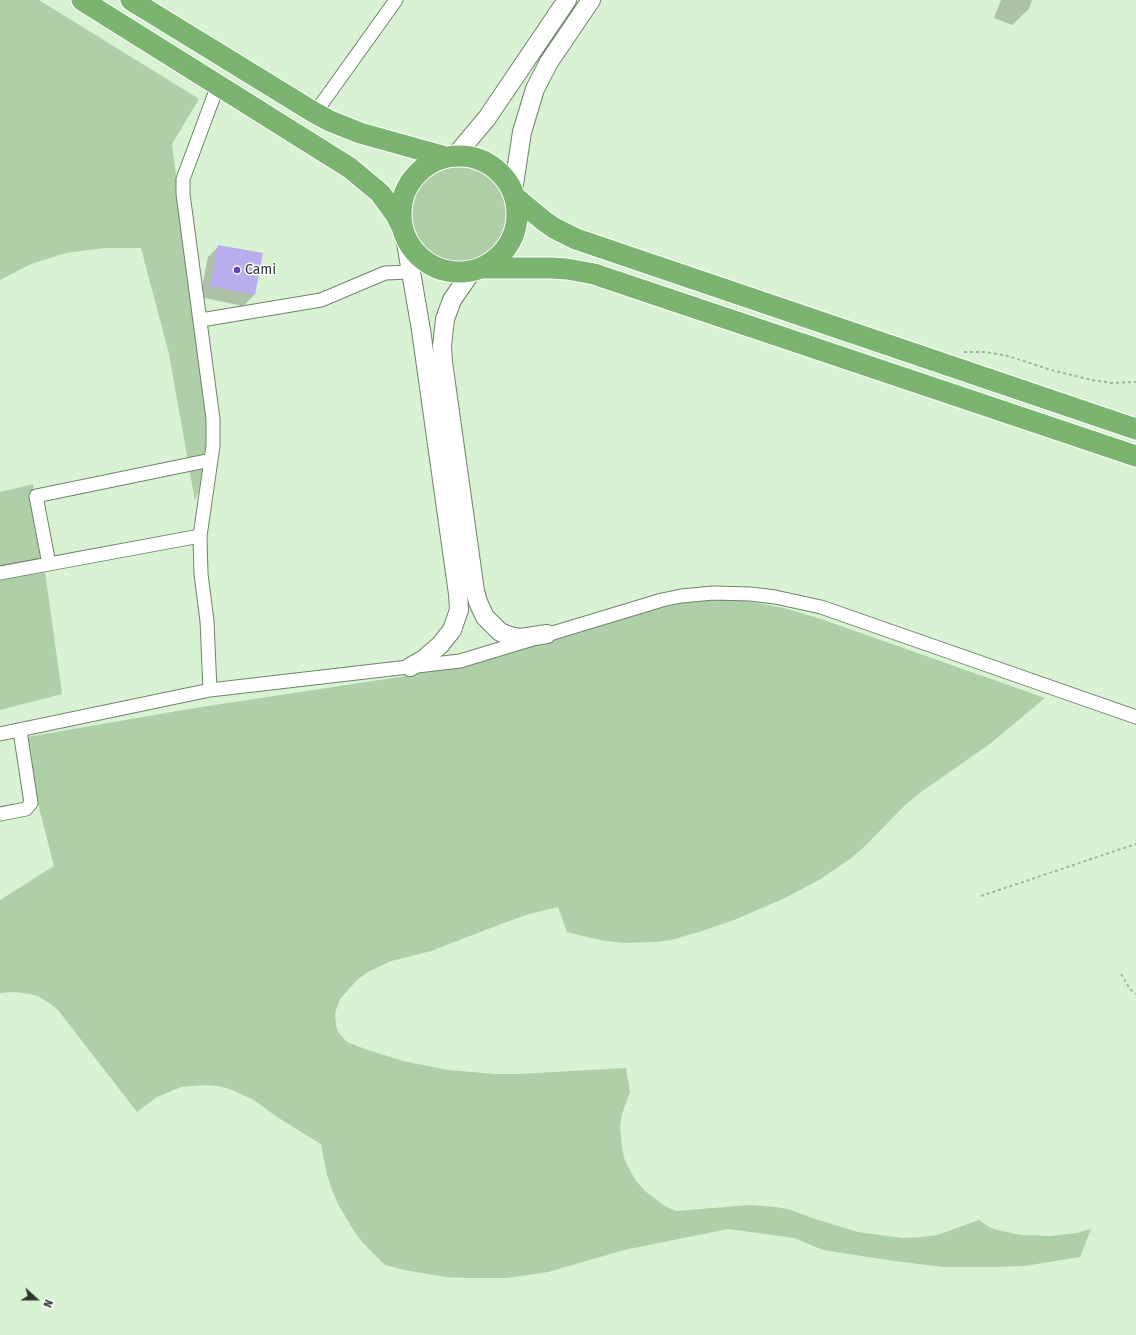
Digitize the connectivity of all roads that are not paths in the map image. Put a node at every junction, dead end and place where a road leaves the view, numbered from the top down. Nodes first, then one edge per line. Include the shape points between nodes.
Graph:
1 (82, 0) edge
2 (132, 0) edge
3 (396, 0) edge
4 (567, 0) edge
5 (591, 0) edge
6 (218, 85) junction
7 (315, 113) junction
8 (451, 156) junction
9 (514, 194) junction
10 (404, 232) junction
11 (477, 270) junction
12 (411, 272) junction
13 (201, 320) junction
14 (1136, 429) edge
15 (1136, 456) edge
16 (211, 460) junction
17 (200, 536) junction
18 (49, 564) junction
19 (0, 573) edge
20 (547, 634) junction
21 (410, 667) junction
22 (210, 690) junction
23 (1136, 717) edge
24 (20, 731) junction
25 (0, 734) edge
26 (0, 814) edge

1 - 6 highway
2 - 7 highway
3 - 7 street
4 - 8 main road via 491,113
5 - 9 main road via 549,62 535,89 522,132
6 - 10 highway via 350,168 380,193 396,214
6 - 13 street via 184,179 183,194
7 - 8 highway via 360,133
8 - 9 highway via 466,156 486,162 502,174
8 - 10 highway via 436,160 419,171 407,187 401,207
9 - 11 highway via 518,211 511,241 499,257
9 - 14 highway via 544,222 576,239
10 - 11 highway via 416,254 432,266 462,273
10 - 12 main road
11 - 15 highway via 551,268 594,274
11 - 20 main road via 452,300 445,319 442,346 475,591 485,617 500,632 520,638
12 - 13 street via 385,274 321,300
12 - 21 main road via 459,610 452,630 444,641 424,659
13 - 16 street via 214,419
16 - 17 street
16 - 18 street via 36,496
17 - 18 street
17 - 22 street
18 - 19 street
20 - 21 street via 460,661
20 - 23 street via 681,596 726,593 775,597 828,609
21 - 22 street
22 - 24 street
24 - 25 street
24 - 26 street via 31,803 26,809

